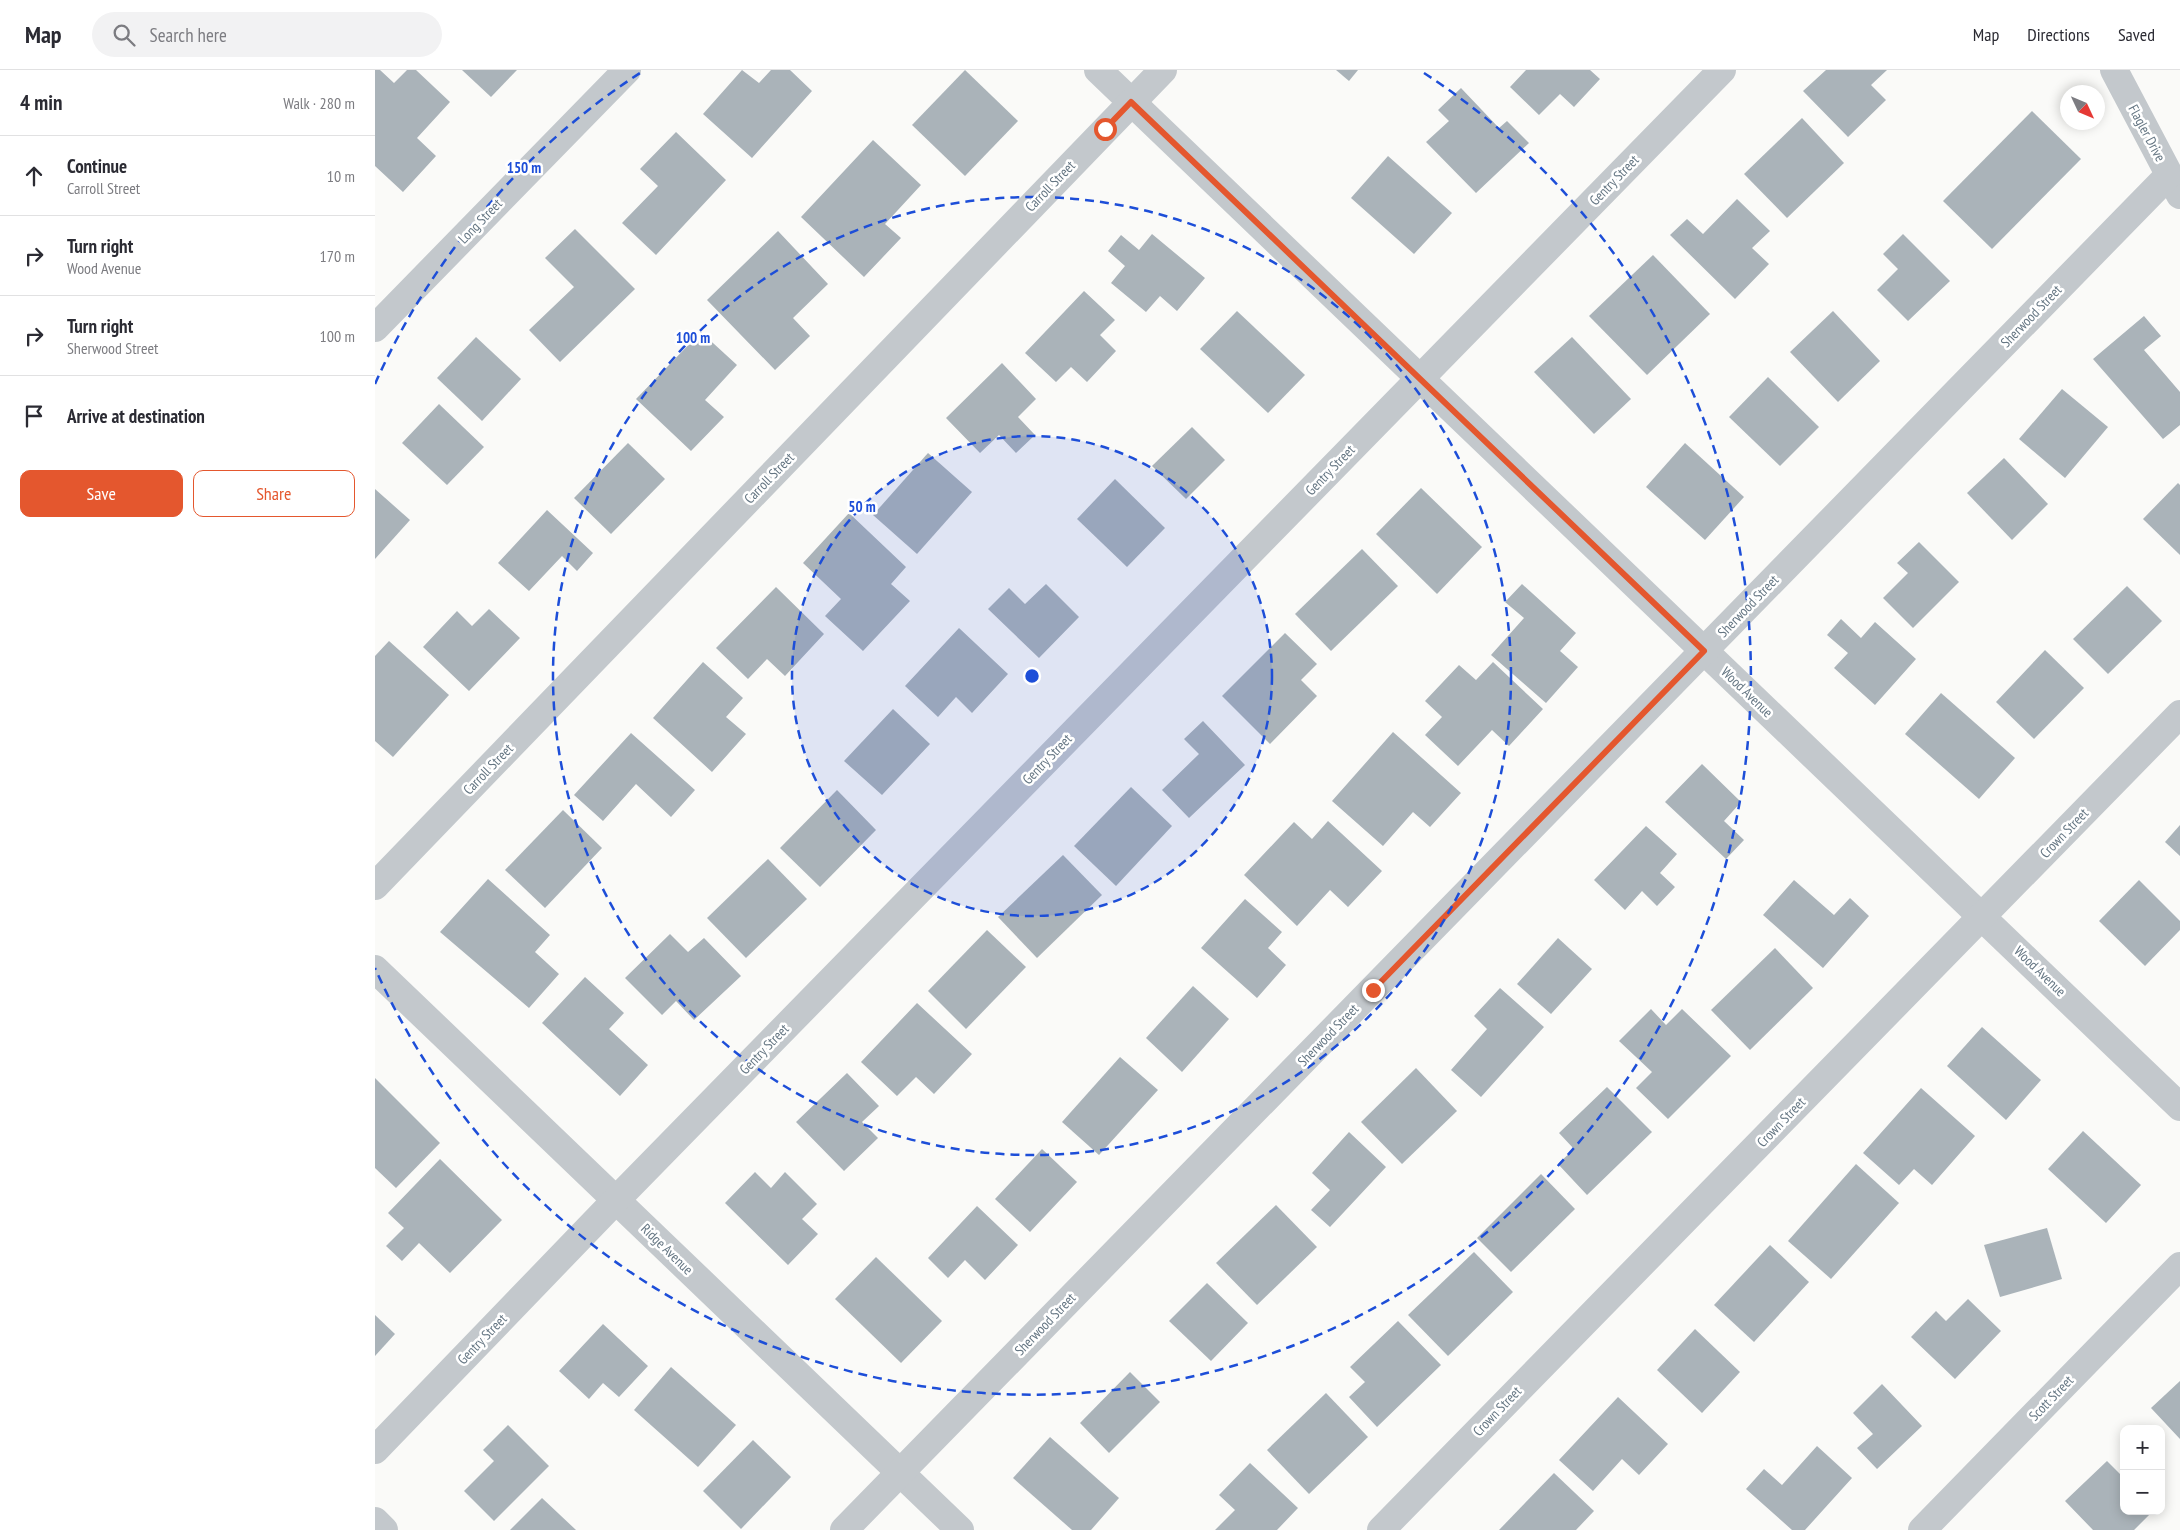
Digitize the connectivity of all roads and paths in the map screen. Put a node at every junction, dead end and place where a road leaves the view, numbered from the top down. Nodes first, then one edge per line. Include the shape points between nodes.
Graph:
1 (627, 70) edge
2 (1098, 70) edge
3 (1163, 70) edge
4 (1722, 70) edge
5 (2114, 70) edge
6 (1131, 102) junction
7 (2175, 185) edge
8 (375, 328) edge
9 (1419, 380) junction
10 (1704, 651) junction
11 (2180, 714) edge
12 (375, 886) edge
13 (1983, 916) junction
14 (375, 969) edge
15 (2180, 1107) edge
16 (616, 1200) junction
17 (2180, 1266) edge
18 (375, 1450) edge
19 (900, 1473) junction
20 (375, 1521) edge
21 (384, 1530) edge
22 (844, 1530) edge
23 (959, 1530) edge
24 (1381, 1530) edge
25 (1922, 1530) edge

1 - 8 street, Long Street
2 - 6 street, Wood Avenue
3 - 6 street, Carroll Street
4 - 9 street, Gentry Street
5 - 7 street, Flagler Drive
6 - 9 street, Wood Avenue
6 - 12 street, Carroll Street
7 - 10 street, Sherwood Street
9 - 10 street, Wood Avenue
9 - 16 street, Gentry Street
10 - 13 street, Wood Avenue
10 - 19 street, Sherwood Street
11 - 13 street, Crown Street
13 - 15 street, Wood Avenue
13 - 24 street, Crown Street
14 - 16 street, Ridge Avenue
16 - 18 street, Gentry Street
16 - 19 street, Ridge Avenue
17 - 25 street, Scott Street
19 - 22 street, Sherwood Street
19 - 23 street, Ridge Avenue
20 - 21 street

